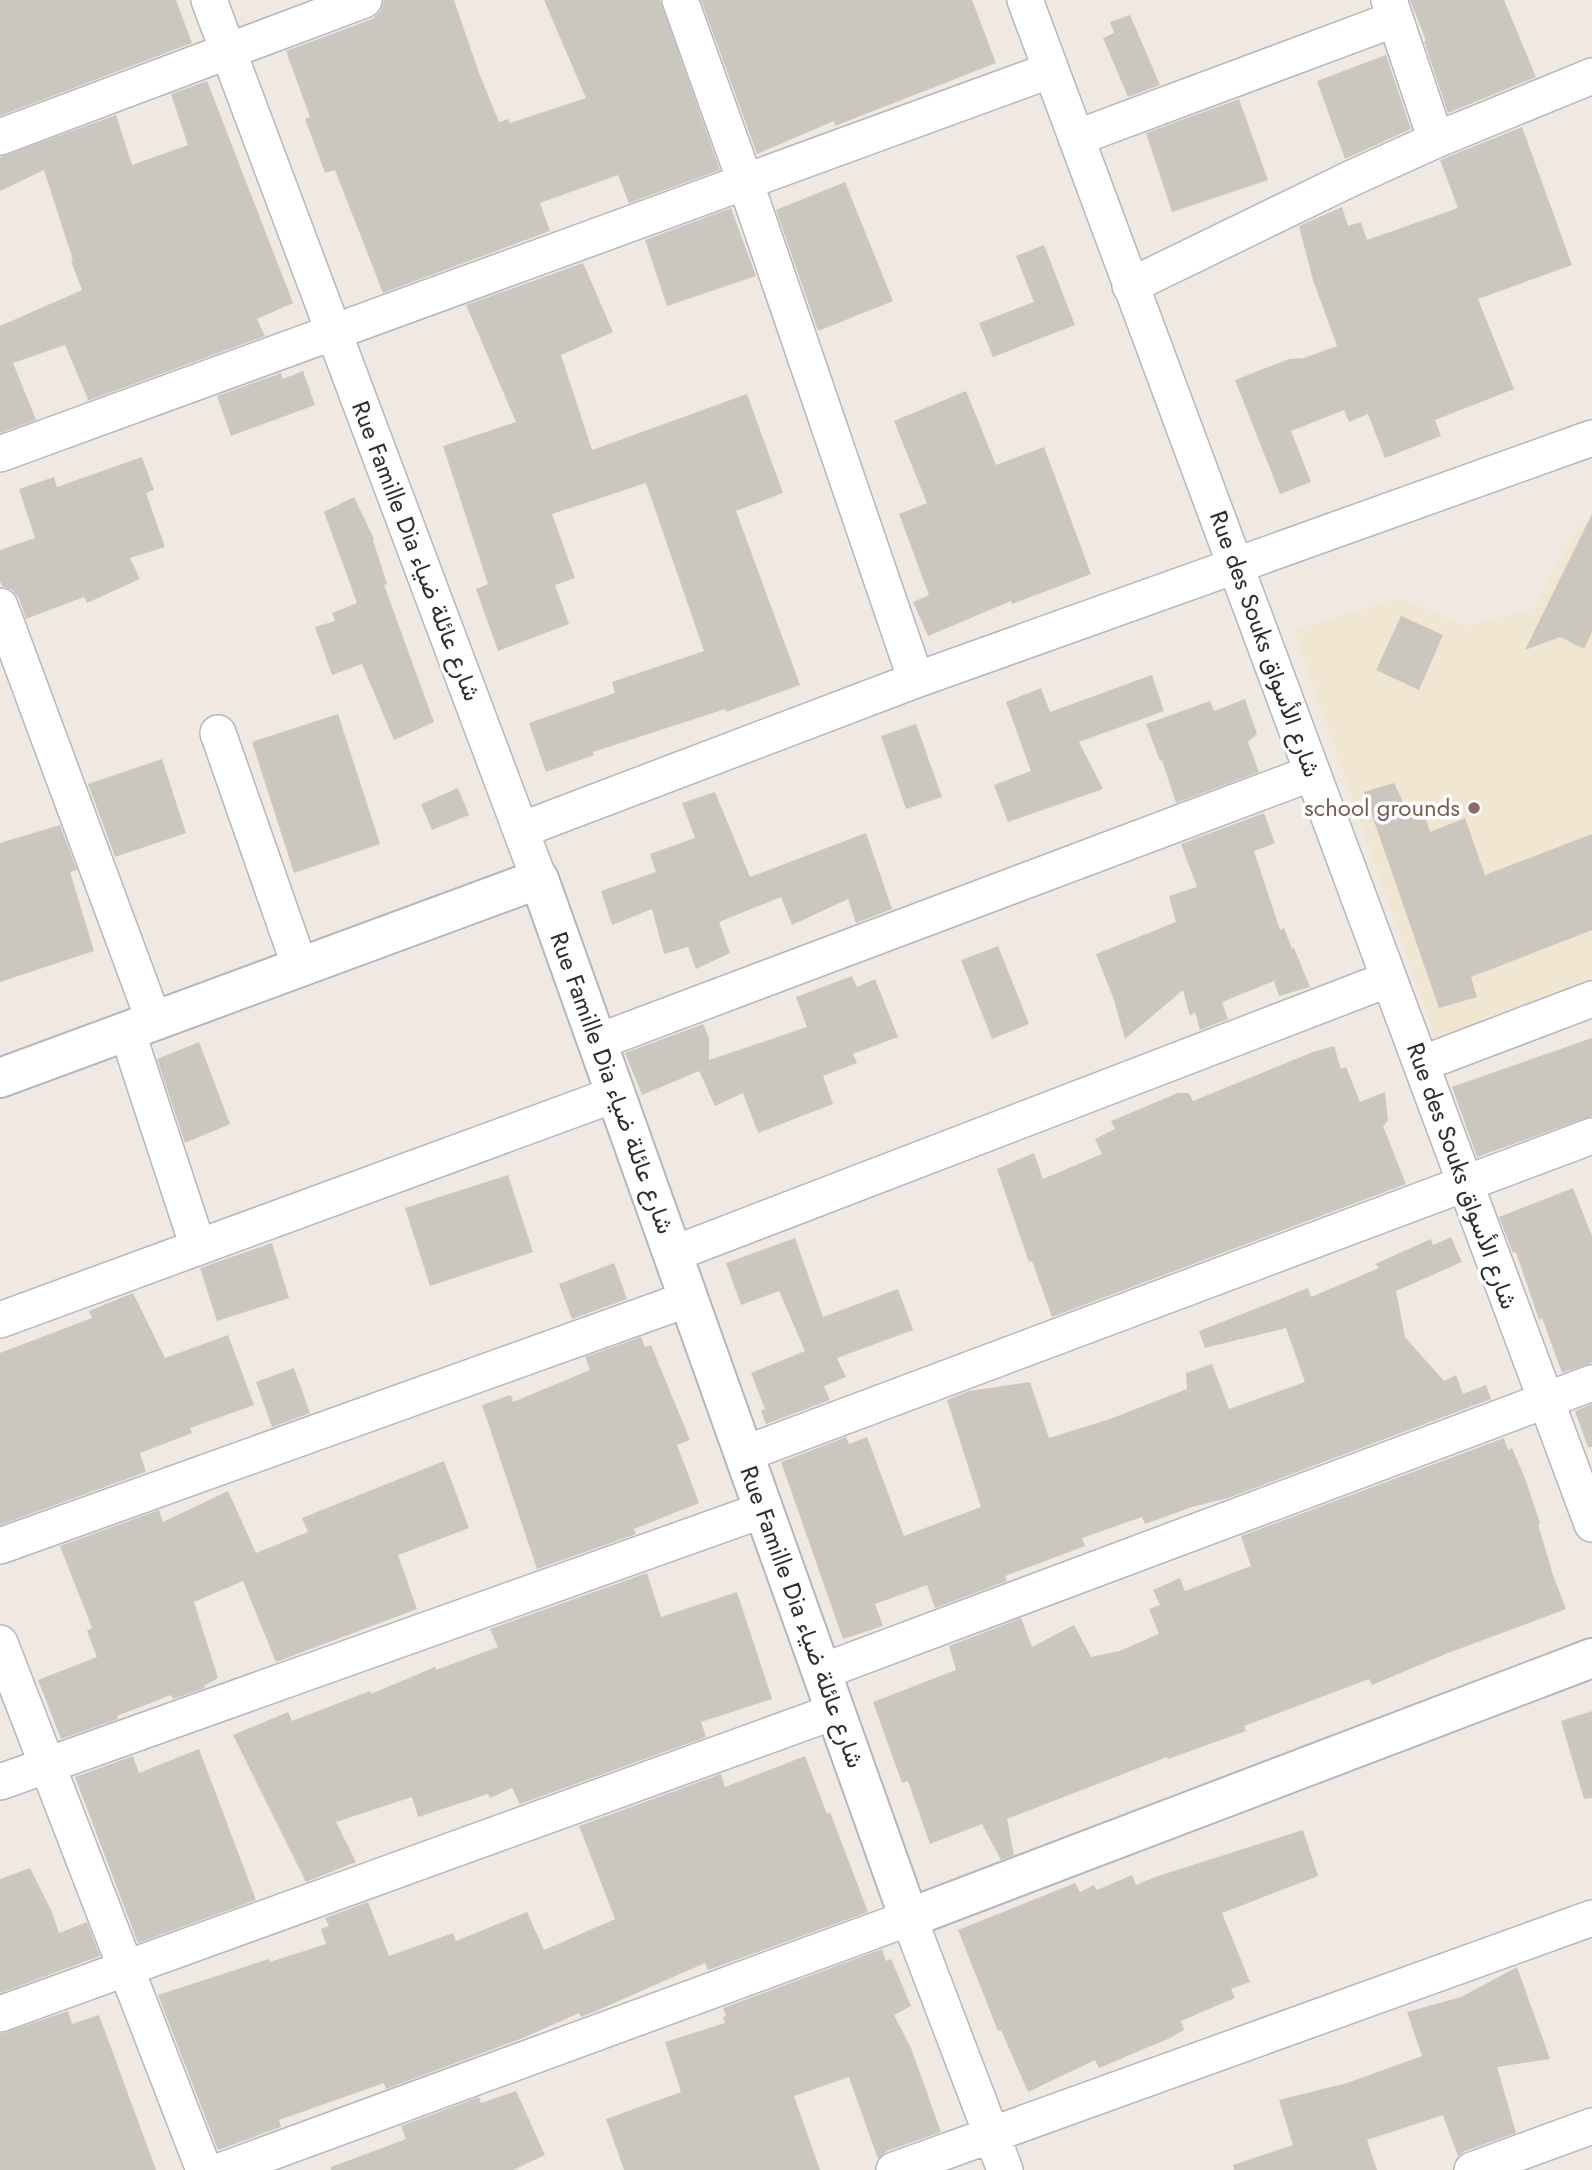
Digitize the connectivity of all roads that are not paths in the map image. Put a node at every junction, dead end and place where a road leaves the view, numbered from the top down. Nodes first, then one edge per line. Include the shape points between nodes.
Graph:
1 (209, 0) edge
2 (364, 0) edge
3 (680, 0) edge
4 (1025, 0) edge
5 (1392, 10) edge
6 (228, 51) junction
7 (1051, 70) junction
8 (1592, 76) edge
9 (0, 136) edge
10 (1076, 138) junction
11 (1436, 140) junction
12 (745, 181) junction
13 (1130, 286) junction
14 (333, 331) junction
15 (1592, 438) edge
16 (0, 454) edge
17 (1237, 565) junction
18 (0, 606) edge
19 (916, 680) junction
20 (218, 733) dead end
21 (1312, 773) junction
22 (521, 830) junction
23 (539, 878) junction
24 (300, 967) junction
25 (1389, 979) junction
26 (1592, 999) edge
27 (140, 1026) junction
28 (597, 1042) junction
29 (1421, 1064) junction
30 (0, 1078) edge
31 (616, 1094) junction
32 (1592, 1136) edge
33 (1465, 1184) junction
34 (198, 1247) junction
35 (673, 1254) junction
36 (688, 1299) junction
37 (0, 1320) edge
38 (1592, 1383) edge
39 (1546, 1401) junction
40 (744, 1454) junction
41 (763, 1510) junction
42 (1592, 1524) edge
43 (0, 1546) edge
44 (0, 1643) edge
45 (1592, 1658) edge
46 (821, 1672) junction
47 (836, 1711) junction
48 (47, 1765) junction
49 (0, 1782) edge
50 (909, 1918) junction
51 (1592, 1918) edge
52 (126, 1968) junction
53 (0, 2014) edge
54 (1592, 2126) edge
55 (992, 2136) junction
56 (204, 2170) edge
57 (223, 2170) edge
58 (894, 2170) edge
59 (1005, 2170) edge
60 (1472, 2170) edge

1 - 6 street, Rue Famille Dia شارع عائلة ضياء
2 - 6 street
3 - 12 street
4 - 7 street, Rue des Souks شارع الأسواق
5 - 10 street
5 - 11 street
6 - 9 street
6 - 14 street, Rue Famille Dia شارع عائلة ضياء
7 - 10 street, Rue des Souks شارع الأسواق
7 - 12 street
8 - 11 street
10 - 13 street, Rue des Souks شارع الأسواق
11 - 13 street
12 - 14 street
12 - 19 street
13 - 17 street, Rue des Souks شارع الأسواق
14 - 16 street
14 - 22 street, Rue Famille Dia شارع عائلة ضياء
15 - 17 street
17 - 19 street
17 - 21 street, Rue des Souks شارع الأسواق
18 - 27 street
19 - 22 street
20 - 24 street
21 - 25 street, Rue des Souks شارع الأسواق
21 - 28 street
22 - 23 street, Rue Famille Dia شارع عائلة ضياء
23 - 24 street
23 - 28 street, Rue Famille Dia شارع عائلة ضياء
24 - 27 street
25 - 29 street, Rue des Souks شارع الأسواق
25 - 35 street
26 - 29 street
27 - 30 street
27 - 34 street
28 - 31 street, Rue Famille Dia شارع عائلة ضياء
29 - 33 street, Rue des Souks شارع الأسواق
31 - 34 street
31 - 35 street, Rue Famille Dia شارع عائلة ضياء
32 - 33 street
33 - 39 street, Rue des Souks شارع الأسواق
33 - 40 street
34 - 37 street
35 - 36 street, Rue Famille Dia شارع عائلة ضياء
36 - 40 street, Rue Famille Dia شارع عائلة ضياء
36 - 43 street
38 - 39 street
39 - 42 street, Rue des Souks شارع الأسواق
39 - 46 street
40 - 41 street, Rue Famille Dia شارع عائلة ضياء
41 - 46 street, Rue Famille Dia شارع عائلة ضياء
41 - 48 street
44 - 48 street
45 - 50 street
46 - 47 street, Rue Famille Dia شارع عائلة ضياء
47 - 50 street, Rue Famille Dia شارع عائلة ضياء
47 - 52 street
48 - 49 street
48 - 52 street
50 - 55 street, Rue Famille Dia شارع عائلة ضياء
50 - 57 street
51 - 55 street
52 - 53 street
52 - 56 street
54 - 60 street
55 - 58 street
55 - 59 street, Rue Famille Dia شارع عائلة ضياء

